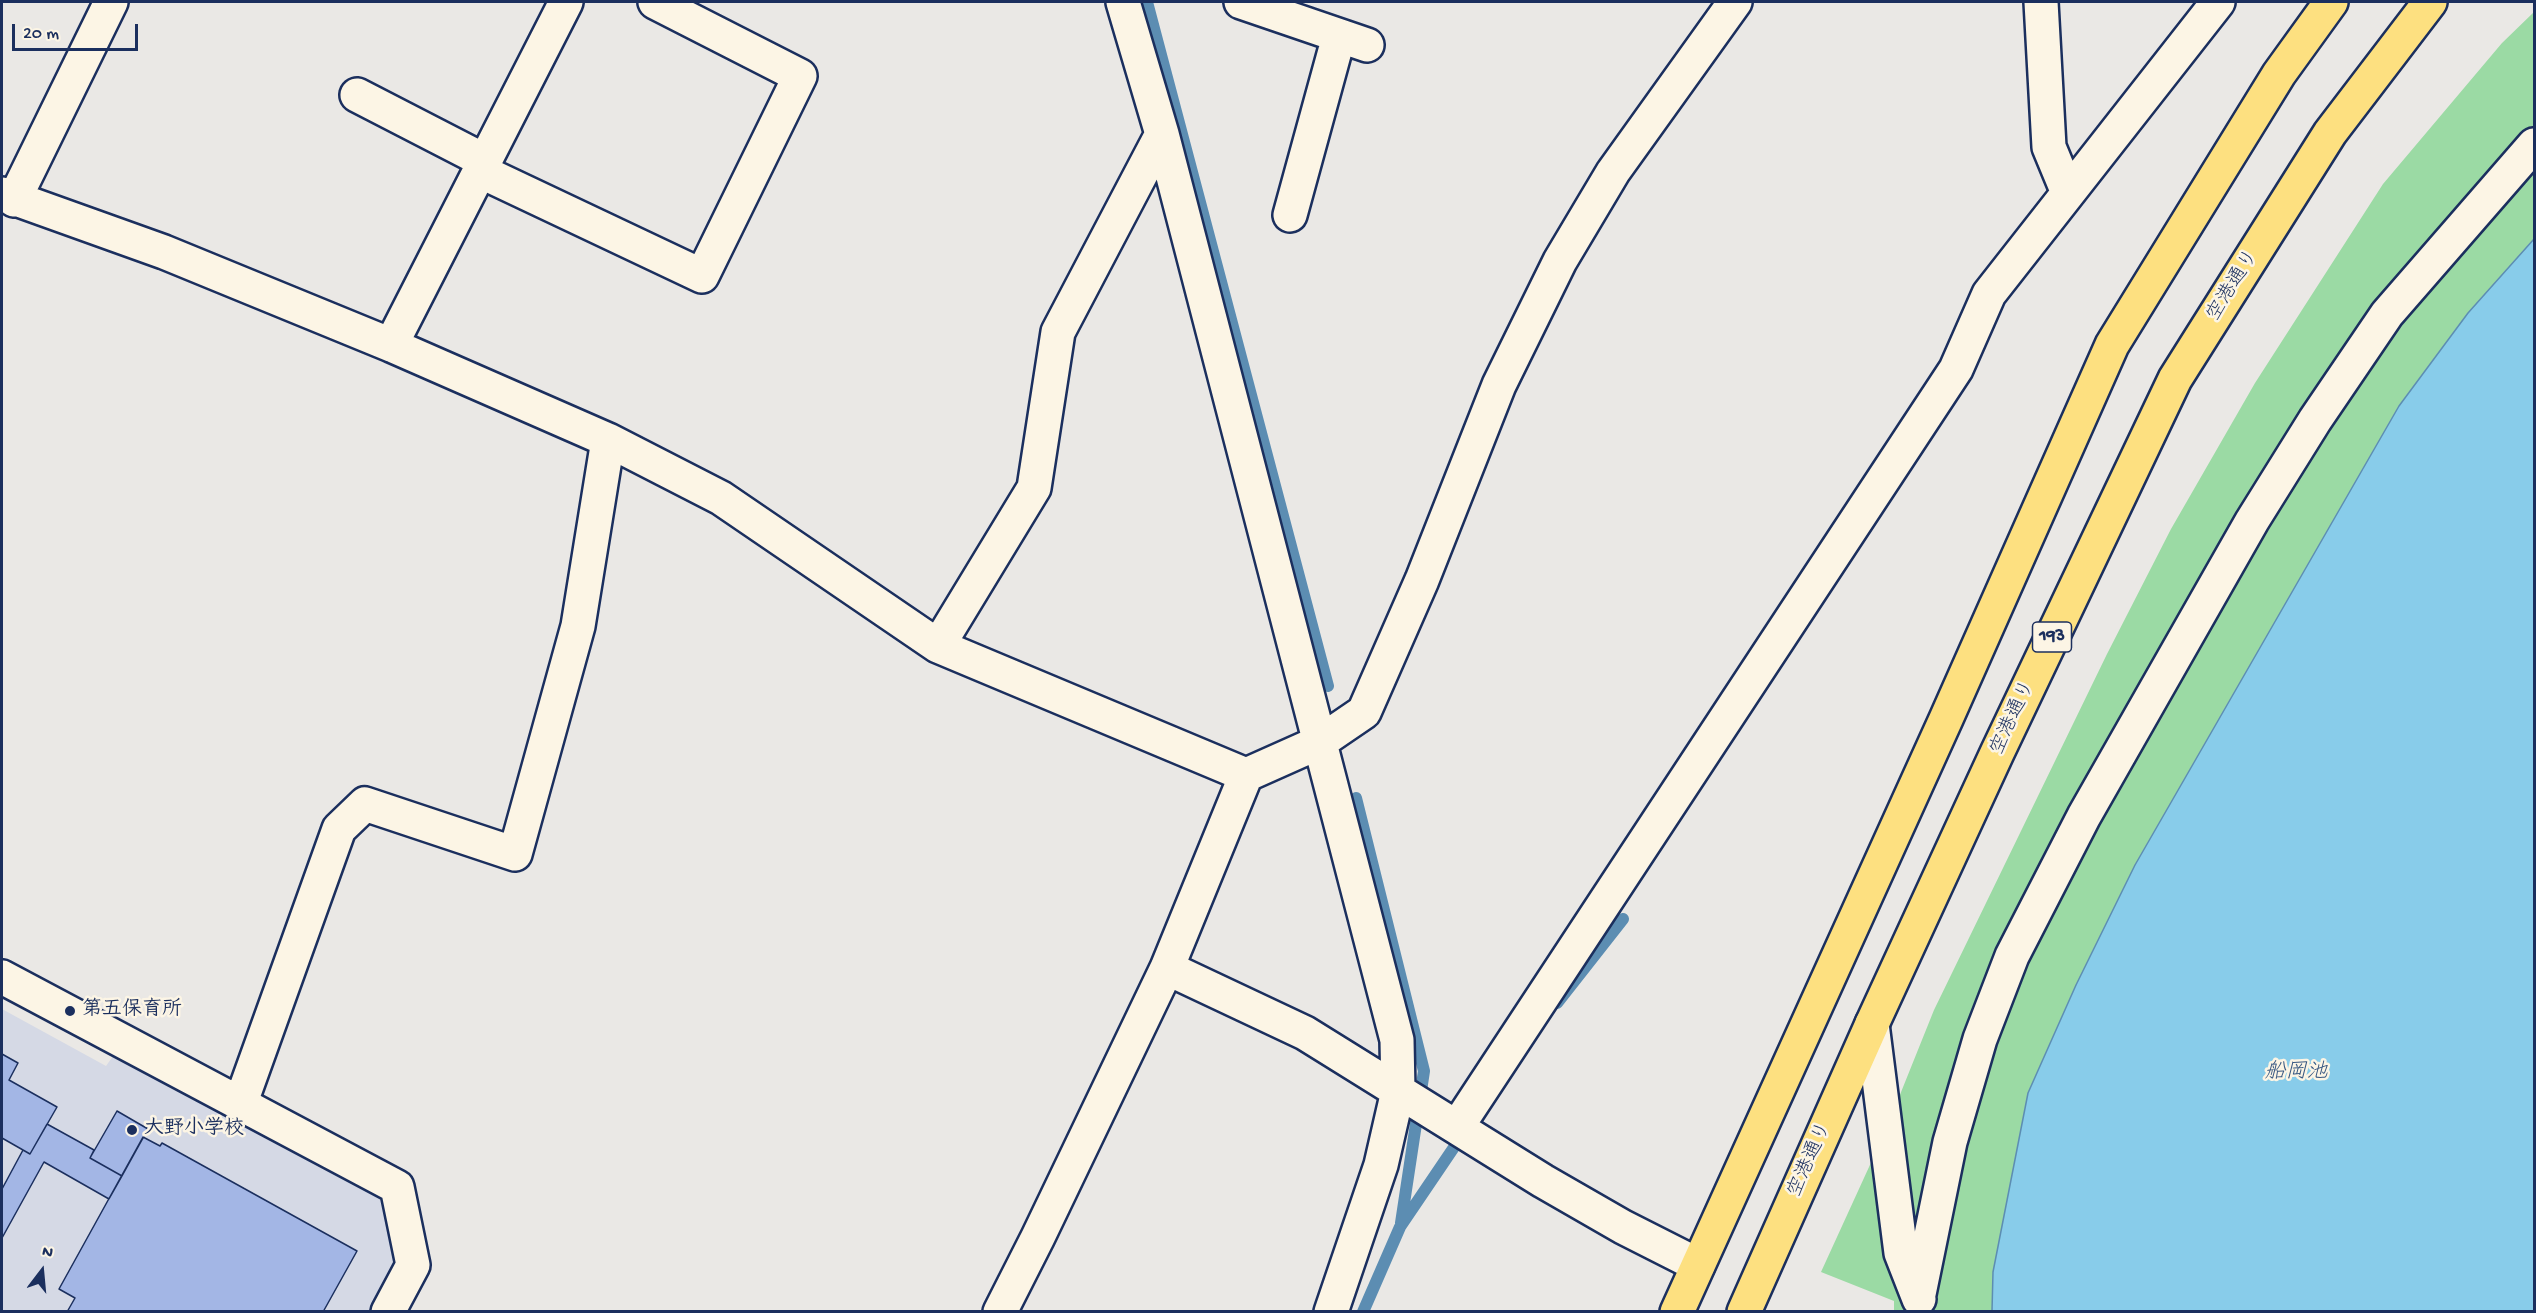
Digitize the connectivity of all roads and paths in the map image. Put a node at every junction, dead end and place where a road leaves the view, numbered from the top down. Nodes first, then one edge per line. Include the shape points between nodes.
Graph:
1 (111, 2) edge
2 (566, 2) edge
3 (655, 2) edge
4 (1123, 2) edge
5 (1241, 2) edge
6 (1735, 2) edge
7 (2041, 2) edge
8 (2218, 2) edge
9 (2331, 2) edge
10 (2430, 2) edge
11 (357, 95) dead end
12 (1162, 134) junction
13 (2535, 145) edge
14 (482, 166) junction
15 (2068, 193) junction
16 (8, 197) edge
17 (1290, 215) dead end
18 (391, 345) junction
19 (608, 440) junction
20 (938, 646) junction
21 (1320, 742) junction
22 (1245, 775) junction
23 (1167, 968) junction
24 (2, 977) edge
25 (1872, 1024) junction
26 (1398, 1091) junction
27 (241, 1102) junction
28 (1457, 1126) junction
29 (1698, 1265) junction
30 (1919, 1303) edge
31 (388, 1311) edge
32 (1000, 1311) edge
33 (1331, 1311) edge
34 (1677, 1311) edge
35 (1743, 1311) edge

1 - 16 street
2 - 14 street
3 - 14 street via 800,76 702,276
4 - 12 street
5 - 17 street via 1353,41
6 - 21 street via 1613,172 1560,261 1499,385 1422,580 1364,712
7 - 15 street via 2049,147
8 - 15 street
9 - 29 highway via 2279,74 2112,345
10 - 25 highway, 空港通り / 193 via 2330,133 2175,379
11 - 14 street
12 - 20 street via 1058,332 1034,488
12 - 21 street
13 - 30 street via 2387,314 2315,420 2246,531 2084,816 2012,956 1980,1039 1950,1142
14 - 18 street
15 - 28 street via 1989,294 1956,369
16 - 18 street via 164,252
18 - 19 street
19 - 20 street via 721,498
19 - 27 street via 578,626 515,854 365,804 339,829
20 - 22 street
21 - 22 street
21 - 26 street via 1397,1040
22 - 23 street
23 - 26 street via 1305,1033
23 - 32 street
24 - 27 street
25 - 30 street via 1901,1253
25 - 35 highway, 空港通り / 193
26 - 28 street
26 - 33 street via 1381,1165
27 - 31 street via 398,1187 413,1265
28 - 29 street via 1623,1227
29 - 34 highway

